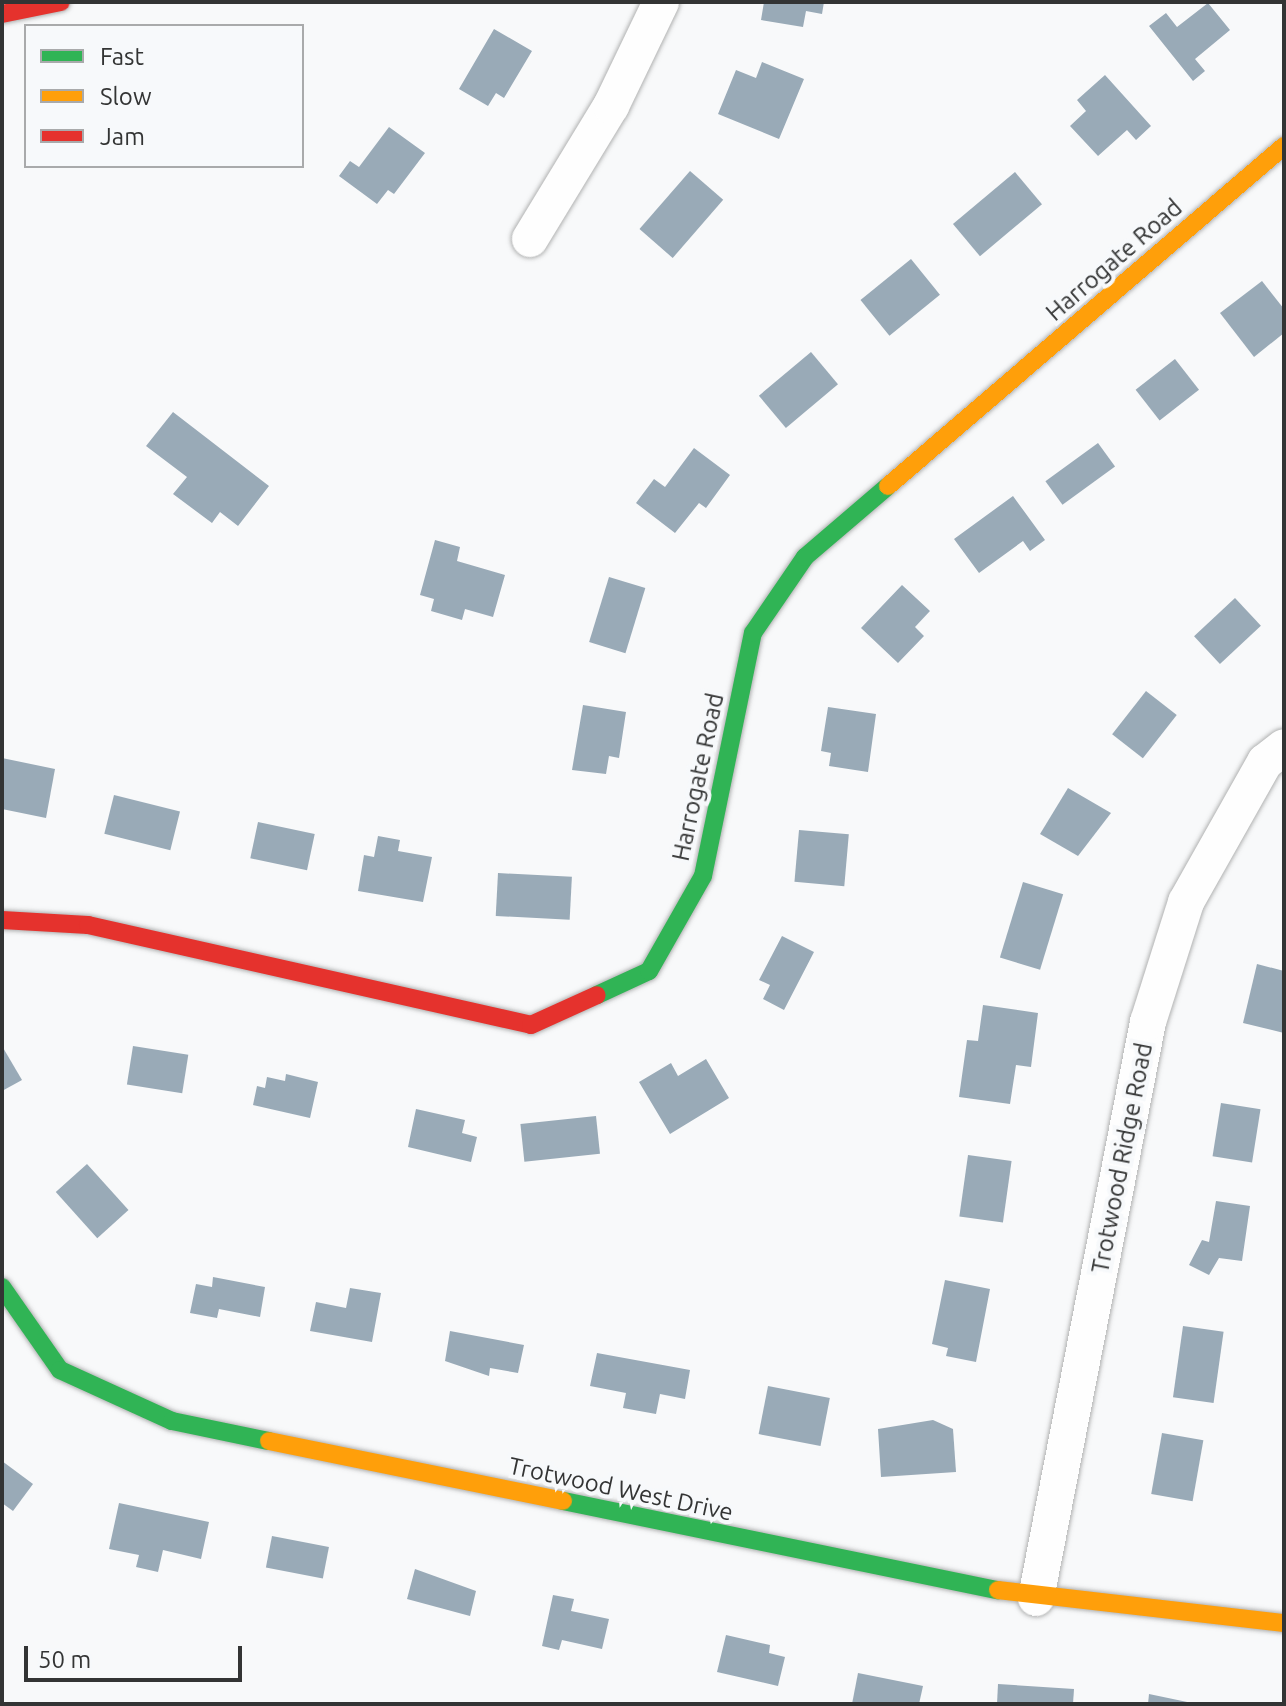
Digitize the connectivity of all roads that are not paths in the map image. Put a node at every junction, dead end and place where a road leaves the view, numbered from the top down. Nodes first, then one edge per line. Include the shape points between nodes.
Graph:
1 (61, 2) edge
2 (661, 2) edge
3 (2, 14) edge
4 (1284, 146) edge
5 (530, 239) dead end
6 (1284, 747) edge
7 (2, 920) edge
8 (2, 1287) edge
9 (1036, 1598) junction
10 (1284, 1623) edge

1 - 3 street
2 - 5 street via 611,106
4 - 7 street, Harrogate Road via 805,557 753,633 703,876 649,971 531,1025 88,925
6 - 9 street, Trotwood Ridge Road via 1265,762 1186,902 1148,1022
8 - 9 street, Trotwood West Drive via 60,1370 172,1421
9 - 10 street, Trotwood West Drive

